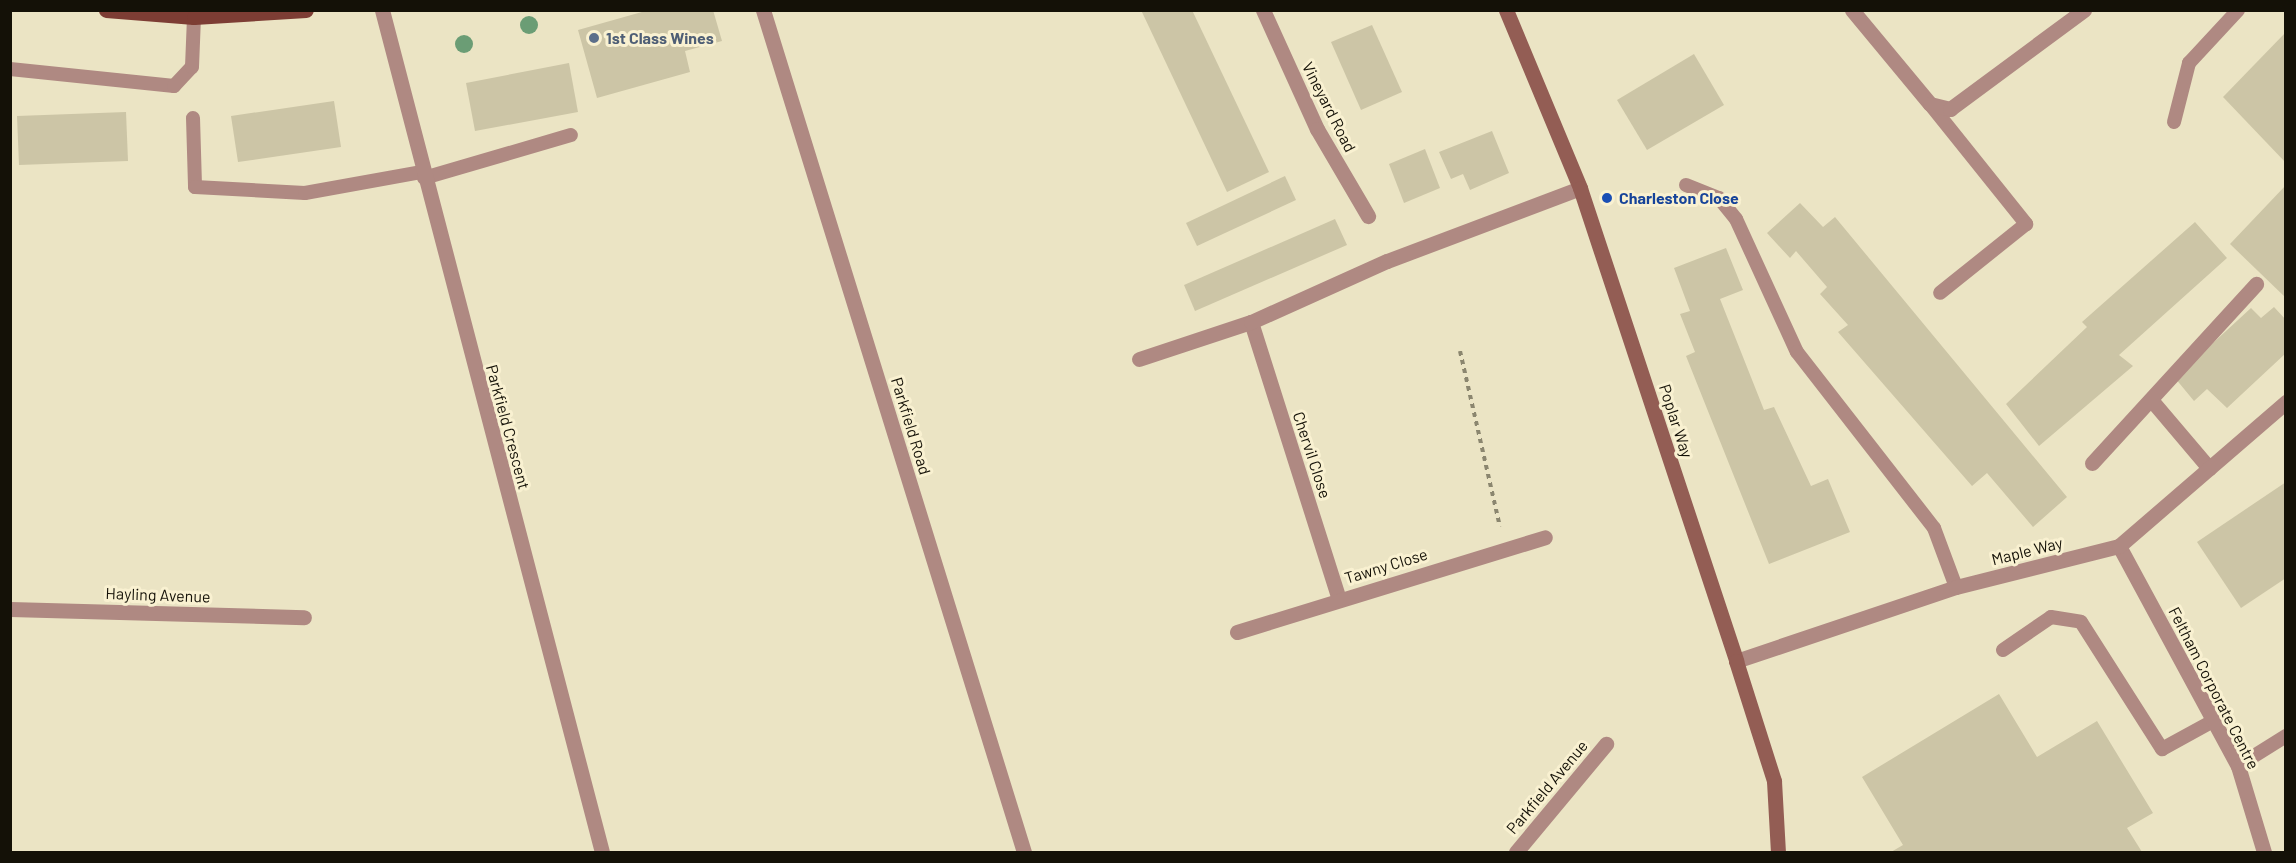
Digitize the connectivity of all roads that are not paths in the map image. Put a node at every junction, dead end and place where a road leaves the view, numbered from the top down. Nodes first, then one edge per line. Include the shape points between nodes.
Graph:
1 (106, 10) edge
2 (306, 10) edge
3 (382, 10) edge
4 (763, 10) edge
5 (1263, 10) edge
6 (1506, 10) edge
7 (1852, 10) edge
8 (2084, 10) edge
9 (2238, 10) edge
10 (194, 17) junction
11 (10, 69) edge
12 (1930, 104) junction
13 (193, 118) dead end
14 (2174, 122) dead end
15 (571, 135) dead end
16 (423, 175) junction
17 (1686, 185) dead end
18 (1580, 188) junction
19 (1368, 216) dead end
20 (2256, 284) dead end
21 (1940, 292) dead end
22 (1251, 322) junction
23 (1139, 359) dead end
24 (2153, 402) junction
25 (2286, 402) edge
26 (2092, 463) dead end
27 (2209, 468) junction
28 (1545, 537) dead end
29 (2119, 546) junction
30 (1956, 587) junction
31 (1339, 599) junction
32 (10, 609) edge
33 (304, 617) dead end
34 (1237, 632) dead end
35 (2003, 650) dead end
36 (1736, 661) junction
37 (2213, 721) junction
38 (2286, 736) edge
39 (1606, 744) dead end
40 (2238, 766) junction
41 (602, 852) edge
42 (1024, 852) edge
43 (1516, 852) edge
44 (1778, 852) edge
45 (2264, 852) edge

1 - 10 main road
2 - 10 main road
3 - 16 street, Parkfield Crescent
4 - 42 street, Parkfield Road
5 - 19 street, Vineyard Road via 1317,129
6 - 18 street, Poplar Way
7 - 12 street
8 - 12 street via 1969,99 1950,109
9 - 14 lane via 2189,63
10 - 11 lane via 192,67 174,86
12 - 21 lane via 2026,224
13 - 16 lane via 195,187 305,193
15 - 16 lane
16 - 41 street, Parkfield Crescent
17 - 30 lane via 1719,198 1736,219 1797,352 1934,528
18 - 22 street via 1387,261
18 - 36 street, Poplar Way
20 - 24 street via 2169,374
22 - 23 street
22 - 31 street, Chervil Close
24 - 26 street
24 - 27 street
25 - 27 street, Maple Way
27 - 29 street, Maple Way
28 - 31 street, Tawny Close
29 - 30 street, Maple Way
29 - 37 street, Feltham Corporate Centre
30 - 36 street, Maple Way
31 - 34 street, Tawny Close
32 - 33 street, Hayling Avenue
35 - 37 lane via 2051,617 2081,622 2162,749
36 - 44 street, Poplar Way via 1774,782
37 - 40 street, Feltham Corporate Centre
38 - 40 lane
39 - 43 street, Parkfield Avenue
40 - 45 street, Feltham Corporate Centre

